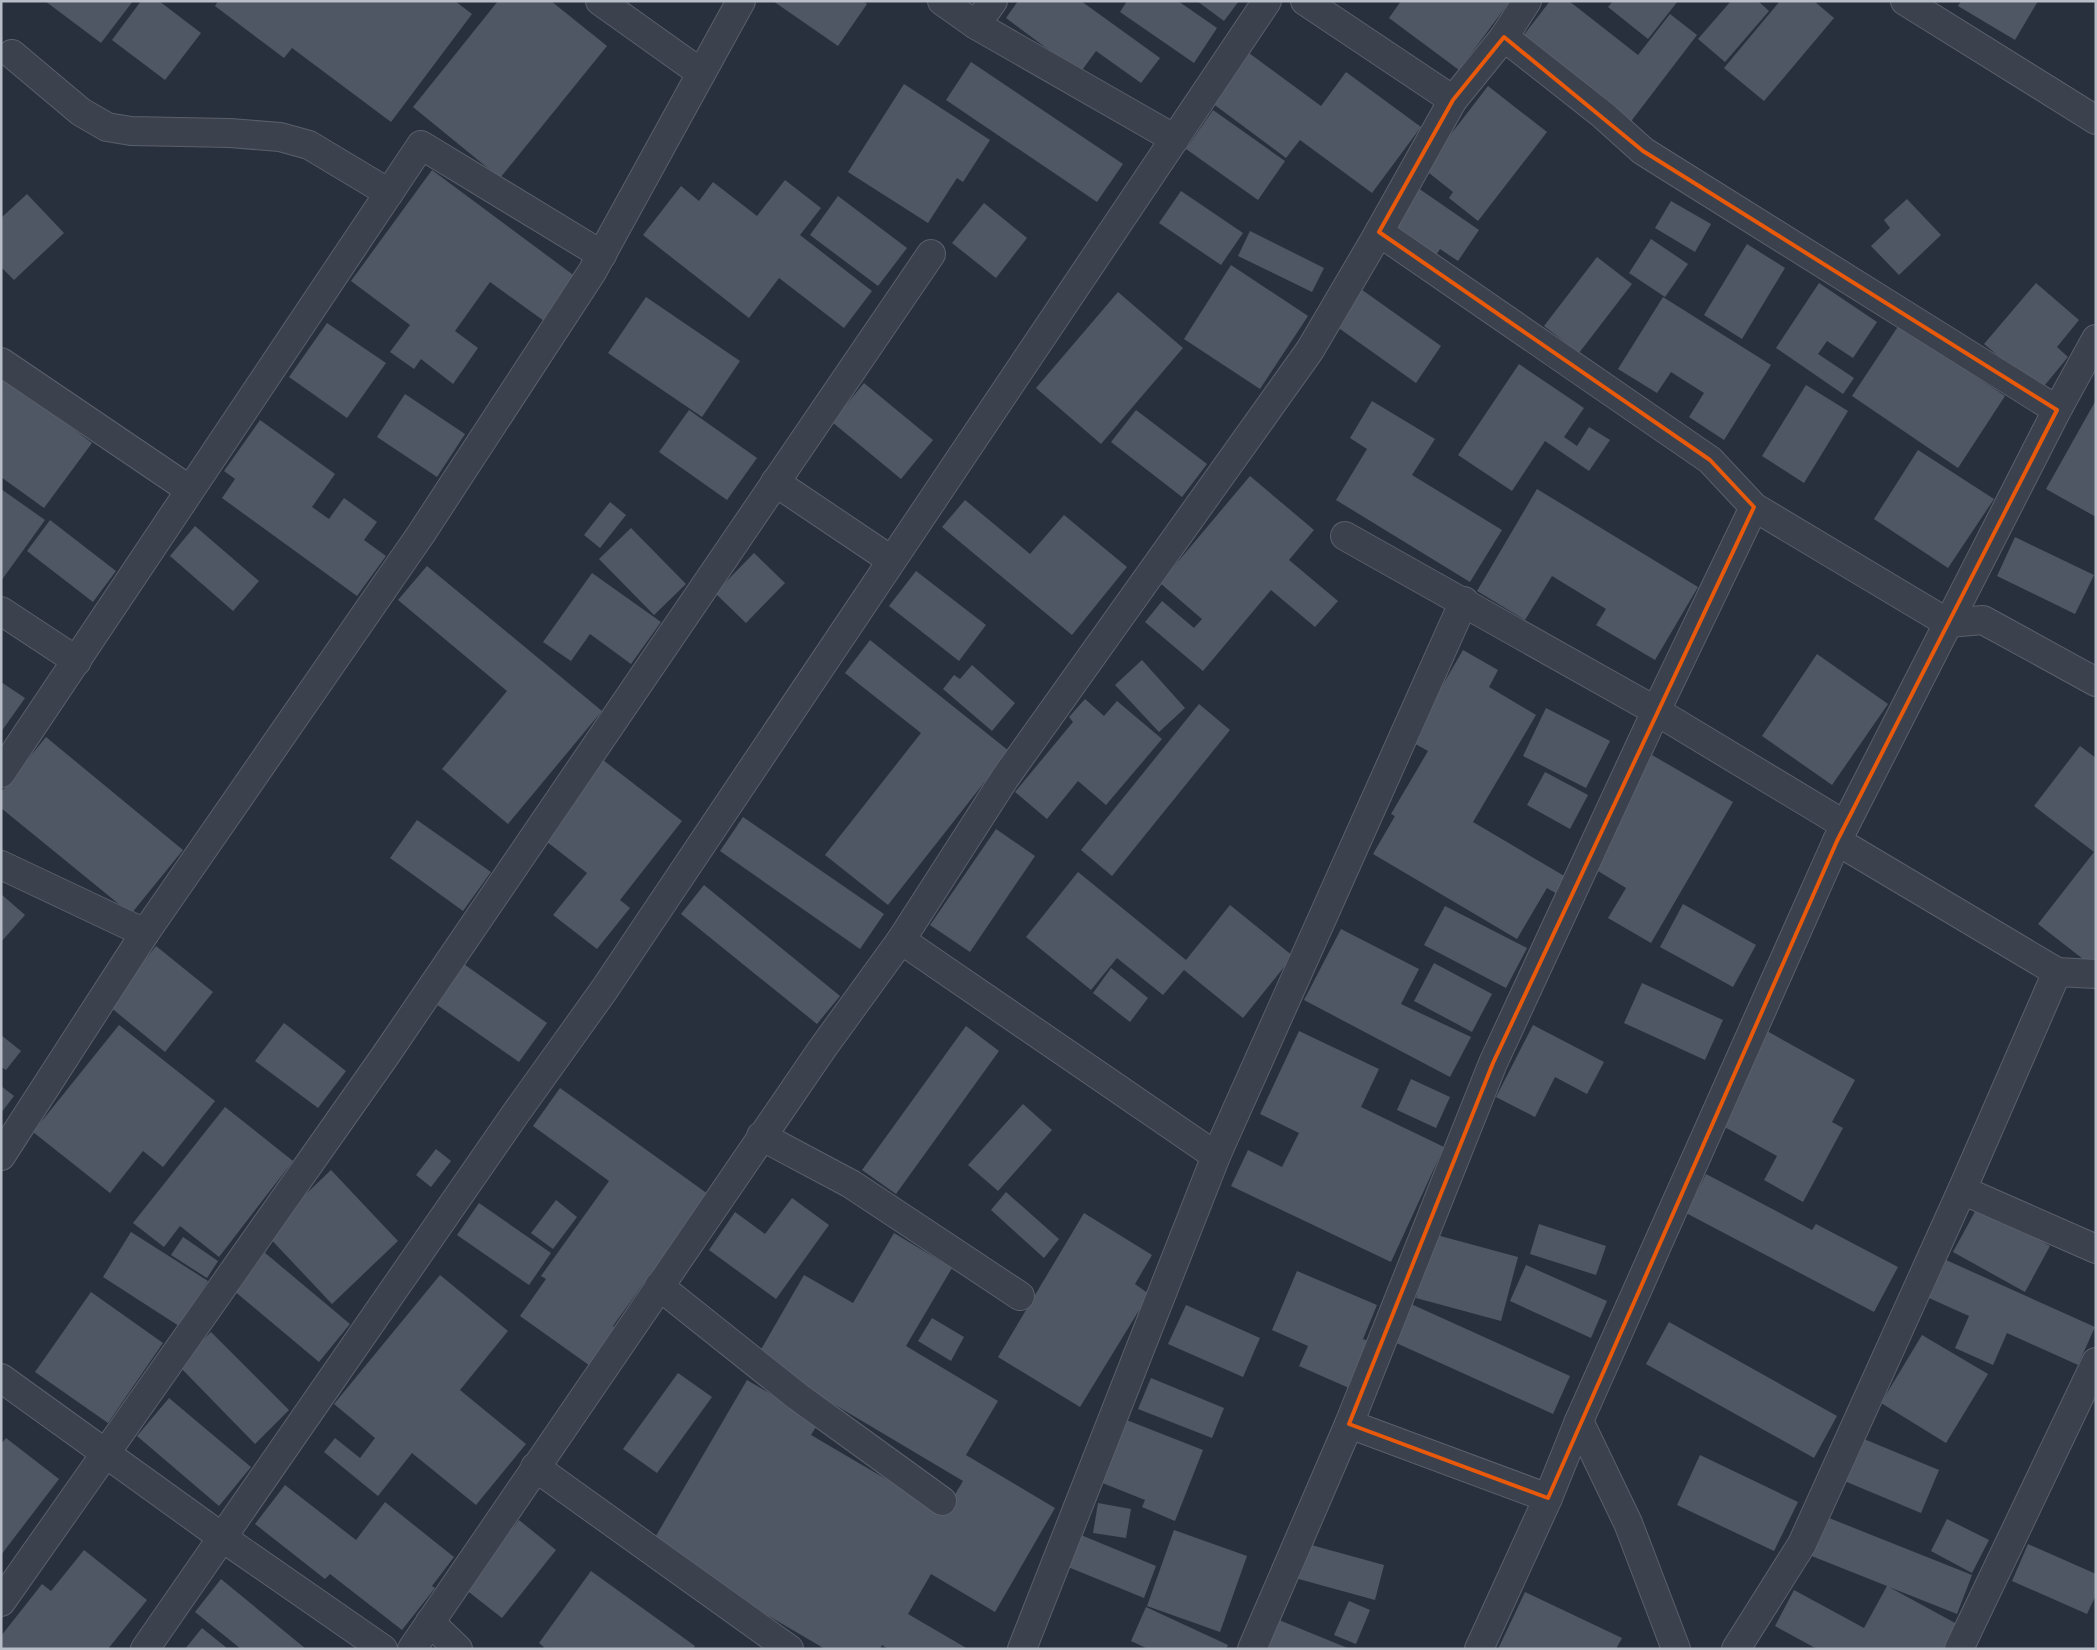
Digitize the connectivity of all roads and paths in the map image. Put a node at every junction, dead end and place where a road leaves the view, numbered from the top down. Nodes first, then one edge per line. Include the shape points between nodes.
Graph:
1 (600, 1) edge
2 (741, 1) edge
3 (942, 1) edge
4 (993, 1) edge
5 (1267, 1) edge
6 (1305, 1) edge
7 (1527, 1) edge
8 (1905, 1) edge
9 (976, 25) junction
10 (1504, 37) junction
11 (12, 54) dead end
12 (701, 74) junction
13 (1453, 100) junction
14 (2096, 120) edge
15 (1175, 139) junction
16 (388, 194) junction
17 (1379, 232) junction
18 (931, 254) dead end
19 (602, 255) junction
20 (2096, 339) edge
21 (1, 362) edge
22 (2057, 410) junction
23 (775, 482) junction
24 (190, 490) junction
25 (1754, 507) junction
26 (1345, 536) dead end
27 (891, 560) junction
28 (1464, 601) junction
29 (1, 611) edge
30 (1948, 623) junction
31 (77, 661) junction
32 (2096, 682) edge
33 (1656, 712) junction
34 (1, 773) edge
35 (1841, 833) junction
36 (1, 865) edge
37 (146, 933) junction
38 (901, 940) junction
39 (2057, 972) junction
40 (2096, 974) edge
41 (762, 1136) junction
42 (1, 1156) edge
43 (1216, 1156) junction
44 (1962, 1190) junction
45 (2096, 1249) edge
46 (659, 1286) junction
47 (1020, 1296) dead end
48 (2096, 1362) edge
49 (1, 1378) edge
50 (1579, 1421) junction
51 (1349, 1424) junction
52 (105, 1454) junction
53 (535, 1468) junction
54 (1548, 1498) junction
55 (942, 1501) dead end
56 (222, 1538) junction
57 (1, 1602) edge
58 (430, 1622) junction
59 (1746, 1646) edge
60 (145, 1649) edge
61 (383, 1649) edge
62 (412, 1649) edge
63 (458, 1649) edge
64 (789, 1649) edge
65 (1022, 1649) edge
66 (1252, 1649) edge
67 (1479, 1649) edge
68 (1676, 1649) edge
69 (1959, 1649) edge

1 - 12 street
2 - 12 street
3 - 9 street
4 - 9 street
5 - 15 street
6 - 13 street
7 - 10 street
8 - 14 street
9 - 15 street
10 - 13 street
10 - 22 street via 1643,151
11 - 16 street via 81,112 106,127 131,131 280,137 309,145
12 - 19 street
13 - 17 street
15 - 27 street
16 - 19 street via 421,144
16 - 24 street
17 - 25 street via 1710,460
17 - 38 street via 1310,350 1005,778
18 - 23 street
19 - 37 street via 421,534
20 - 22 street
21 - 24 street
22 - 30 street
23 - 27 street
23 - 52 street via 385,1056
24 - 31 street
25 - 30 street
25 - 33 street
26 - 28 street
27 - 56 street via 604,990
28 - 33 street
28 - 43 street
29 - 31 street
30 - 32 street via 1983,620
30 - 35 street
31 - 34 street
33 - 35 street
33 - 51 street via 1493,1064
35 - 39 street
35 - 50 street
36 - 37 street
37 - 42 street
38 - 41 street
38 - 43 street
39 - 40 street
39 - 44 street
41 - 46 street
41 - 47 street via 851,1184
43 - 65 street
44 - 45 street
44 - 59 street via 1802,1544
46 - 53 street
46 - 55 street via 797,1396
48 - 69 street
49 - 52 street
50 - 54 street
50 - 68 street via 1628,1523
51 - 54 street
51 - 66 street
52 - 56 street
52 - 57 street
53 - 58 street
53 - 64 street
54 - 67 street
56 - 60 street
56 - 61 street
58 - 62 street
58 - 63 street

